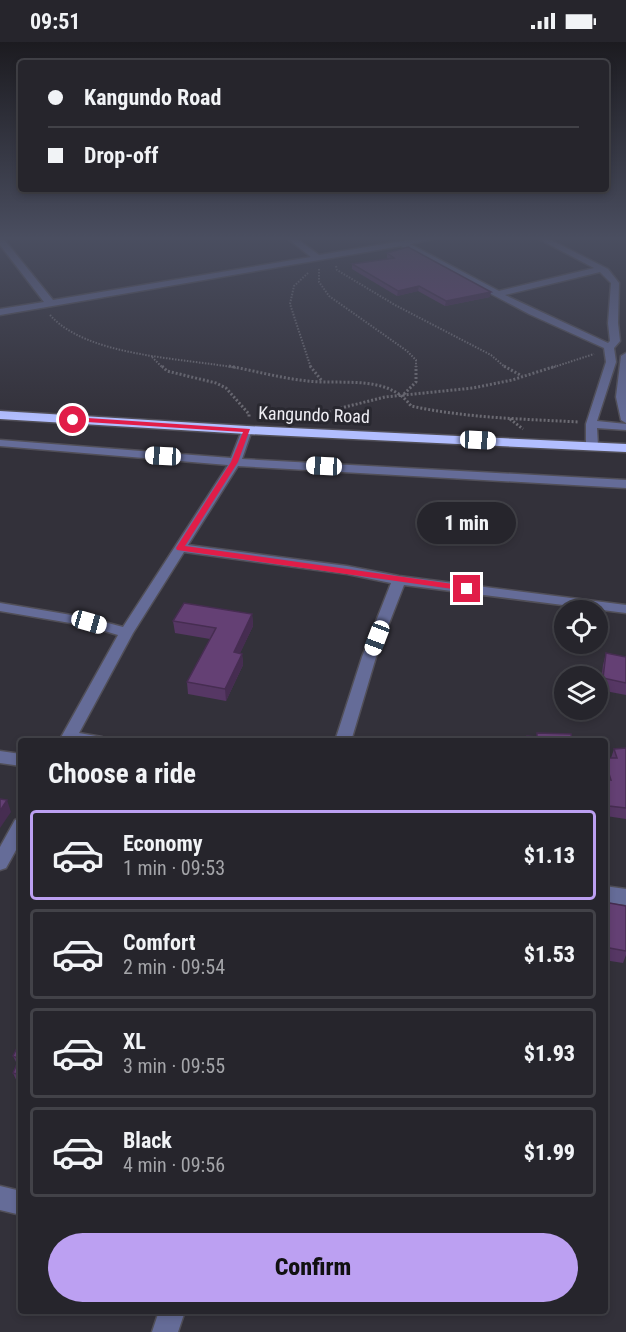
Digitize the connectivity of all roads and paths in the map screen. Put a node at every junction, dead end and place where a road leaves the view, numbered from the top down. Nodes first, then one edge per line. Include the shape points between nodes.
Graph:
1 (44, 298) edge
2 (94, 298) edge
3 (290, 298) edge
4 (332, 298) edge
5 (384, 298) edge
6 (506, 298) edge
7 (615, 298) edge
8 (50, 306) junction
9 (0, 312) edge
10 (609, 348) junction
11 (152, 356) junction
12 (626, 356) edge
13 (524, 376) junction
14 (322, 381) junction
15 (403, 395) junction
16 (0, 415) edge
17 (626, 420) edge
18 (591, 424) junction
19 (626, 427) edge
20 (247, 430) junction
21 (301, 432) junction
22 (0, 443) edge
23 (592, 446) junction
24 (626, 448) edge
25 (234, 462) junction
26 (626, 484) edge
27 (180, 548) junction
28 (399, 580) junction
29 (0, 607) edge
30 (626, 609) edge
31 (126, 633) junction
32 (69, 738) edge
33 (344, 738) edge
34 (0, 757) edge
35 (18, 759) edge
36 (18, 830) edge
37 (0, 863) edge
38 (608, 895) edge
39 (626, 897) edge
40 (0, 1198) edge
41 (18, 1202) edge
42 (171, 1314) edge
43 (165, 1332) edge

1 - 8 street
2 - 8 street
3 - 14 path via 310,366
4 - 15 path via 416,360 416,382
5 - 13 path
6 - 10 street
7 - 10 street via 615,341
8 - 9 street
8 - 11 path via 57,324 71,333
10 - 13 path
10 - 18 street via 611,362
11 - 14 path
11 - 20 path via 167,371 226,388 249,414
12 - 17 street via 621,397
13 - 15 path via 473,388
14 - 15 path via 364,382
15 - 18 path via 411,406 429,410
15 - 21 path via 326,413 310,419
16 - 20 highway, Kangundo Road
18 - 19 street
18 - 23 street
20 - 21 highway, Kangundo Road
20 - 25 street
21 - 23 highway, Kangundo Road
22 - 25 street
23 - 24 highway, Kangundo Road
25 - 26 street
25 - 27 street
27 - 28 street
27 - 31 street
28 - 30 street
28 - 33 street
29 - 31 street via 89,622
31 - 32 street
34 - 35 street
36 - 37 street
38 - 39 street
40 - 41 street
42 - 43 street

